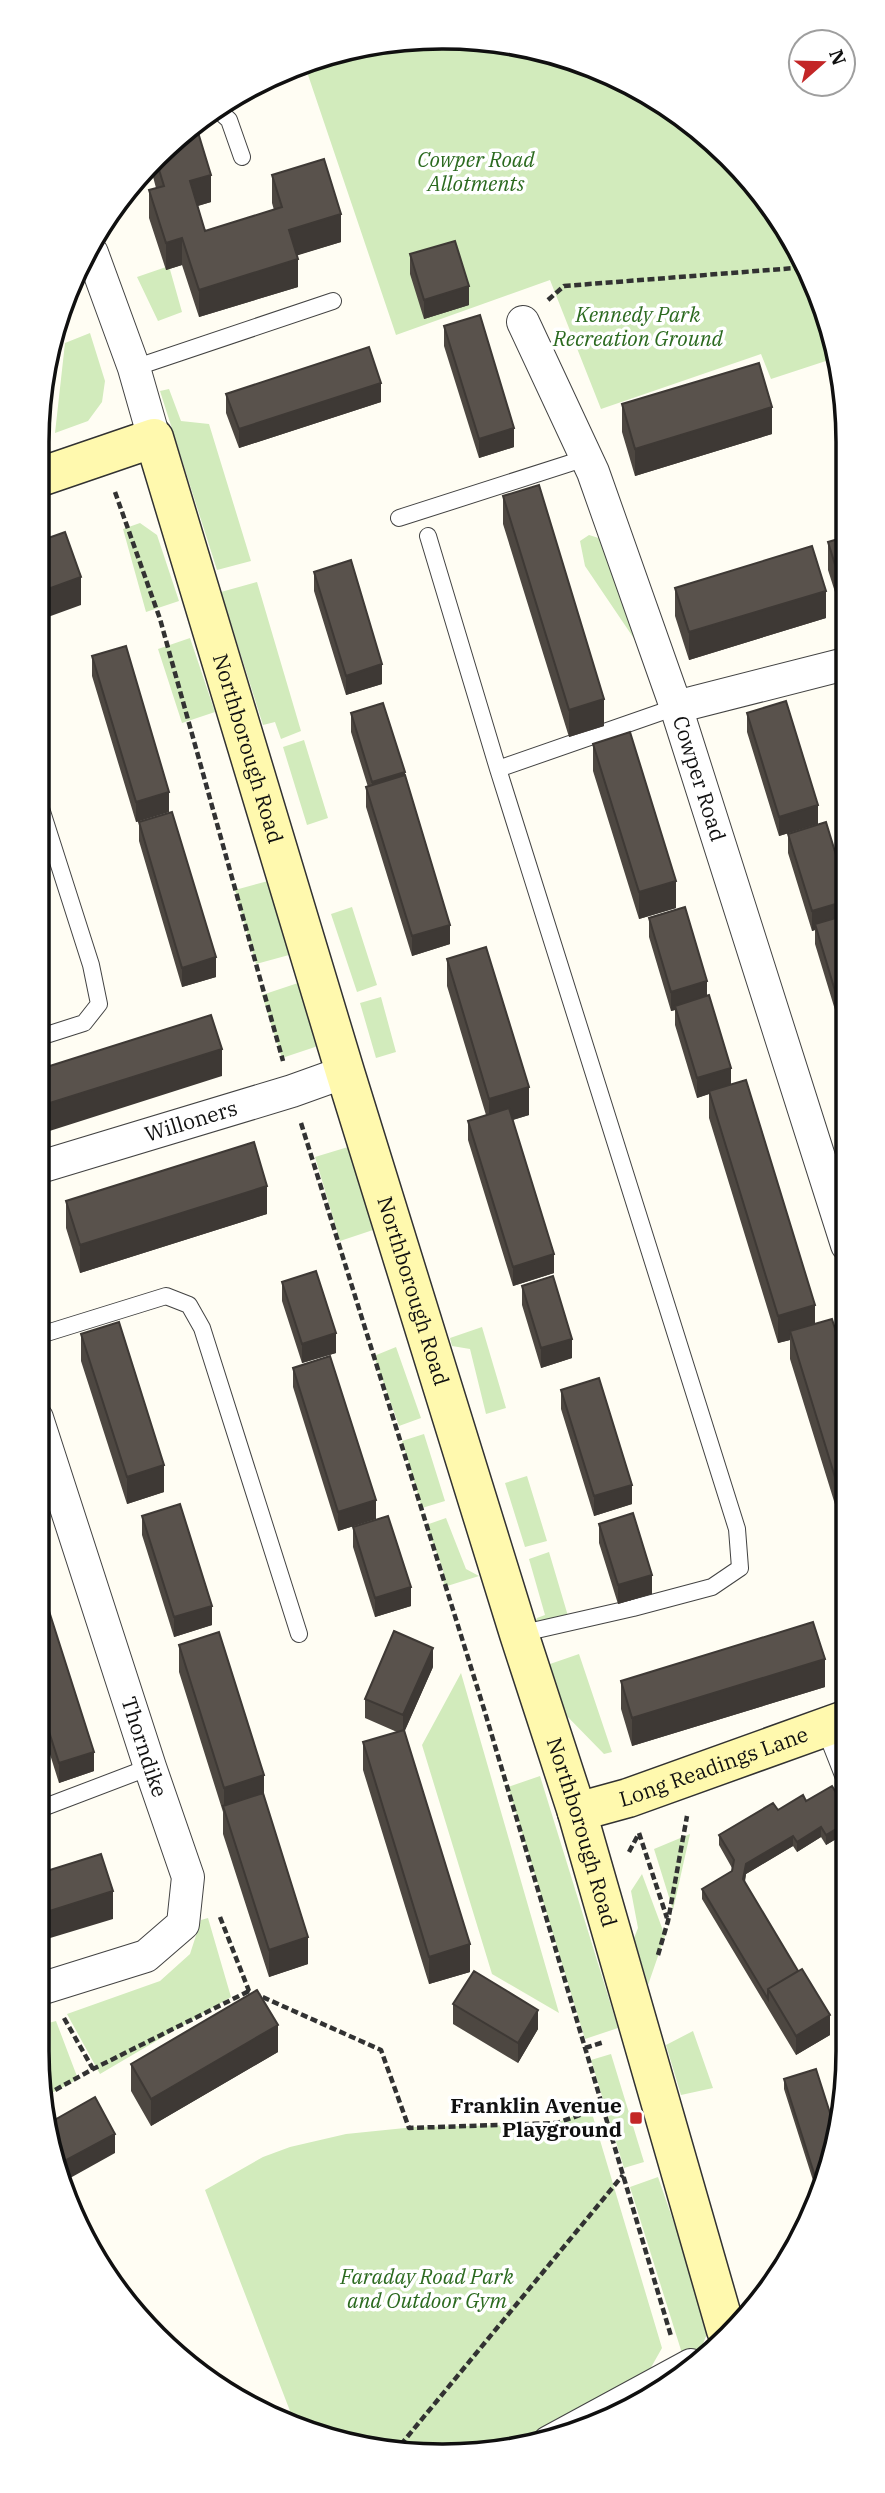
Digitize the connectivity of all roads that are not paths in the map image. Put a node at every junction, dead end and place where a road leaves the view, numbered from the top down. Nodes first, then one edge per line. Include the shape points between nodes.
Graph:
1 (224, 115) edge
2 (242, 157) dead end
3 (94, 260) edge
4 (333, 301) dead end
5 (523, 322) road end
6 (134, 368) junction
7 (155, 438) junction
8 (586, 458) junction
9 (49, 474) edge
10 (399, 518) dead end
11 (428, 536) dead end
12 (836, 666) edge
13 (676, 707) junction
14 (498, 769) junction
15 (49, 834) edge
16 (49, 1034) edge
17 (345, 1072) junction
18 (49, 1164) edge
19 (836, 1187) edge
20 (49, 1332) edge
21 (49, 1455) edge
22 (299, 1634) dead end
23 (519, 1634) junction
24 (836, 1723) edge
25 (150, 1767) junction
26 (49, 1805) edge
27 (576, 1812) junction
28 (49, 1987) edge
29 (725, 2325) edge

1 - 2 lane
3 - 6 street, Northborough Road
4 - 6 lane
5 - 8 street, Cowper Road
6 - 7 street, Northborough Road
7 - 9 street
7 - 17 street, Northborough Road
8 - 10 lane
8 - 13 street, Cowper Road
11 - 14 lane
12 - 13 street
13 - 14 lane
13 - 19 street, Cowper Road
14 - 23 lane via 737,1530 740,1568 712,1587
15 - 16 lane via 99,1004 84,1023
17 - 18 street, Willoners
17 - 23 street, Northborough Road
20 - 22 lane via 166,1296 189,1305 202,1328
21 - 25 street, Thorndike
23 - 27 street, Northborough Road
24 - 27 street, Long Readings Lane via 628,1798
25 - 26 lane
25 - 28 street, Thorndike via 188,1877 183,1924 146,1956
27 - 29 street, Northborough Road

